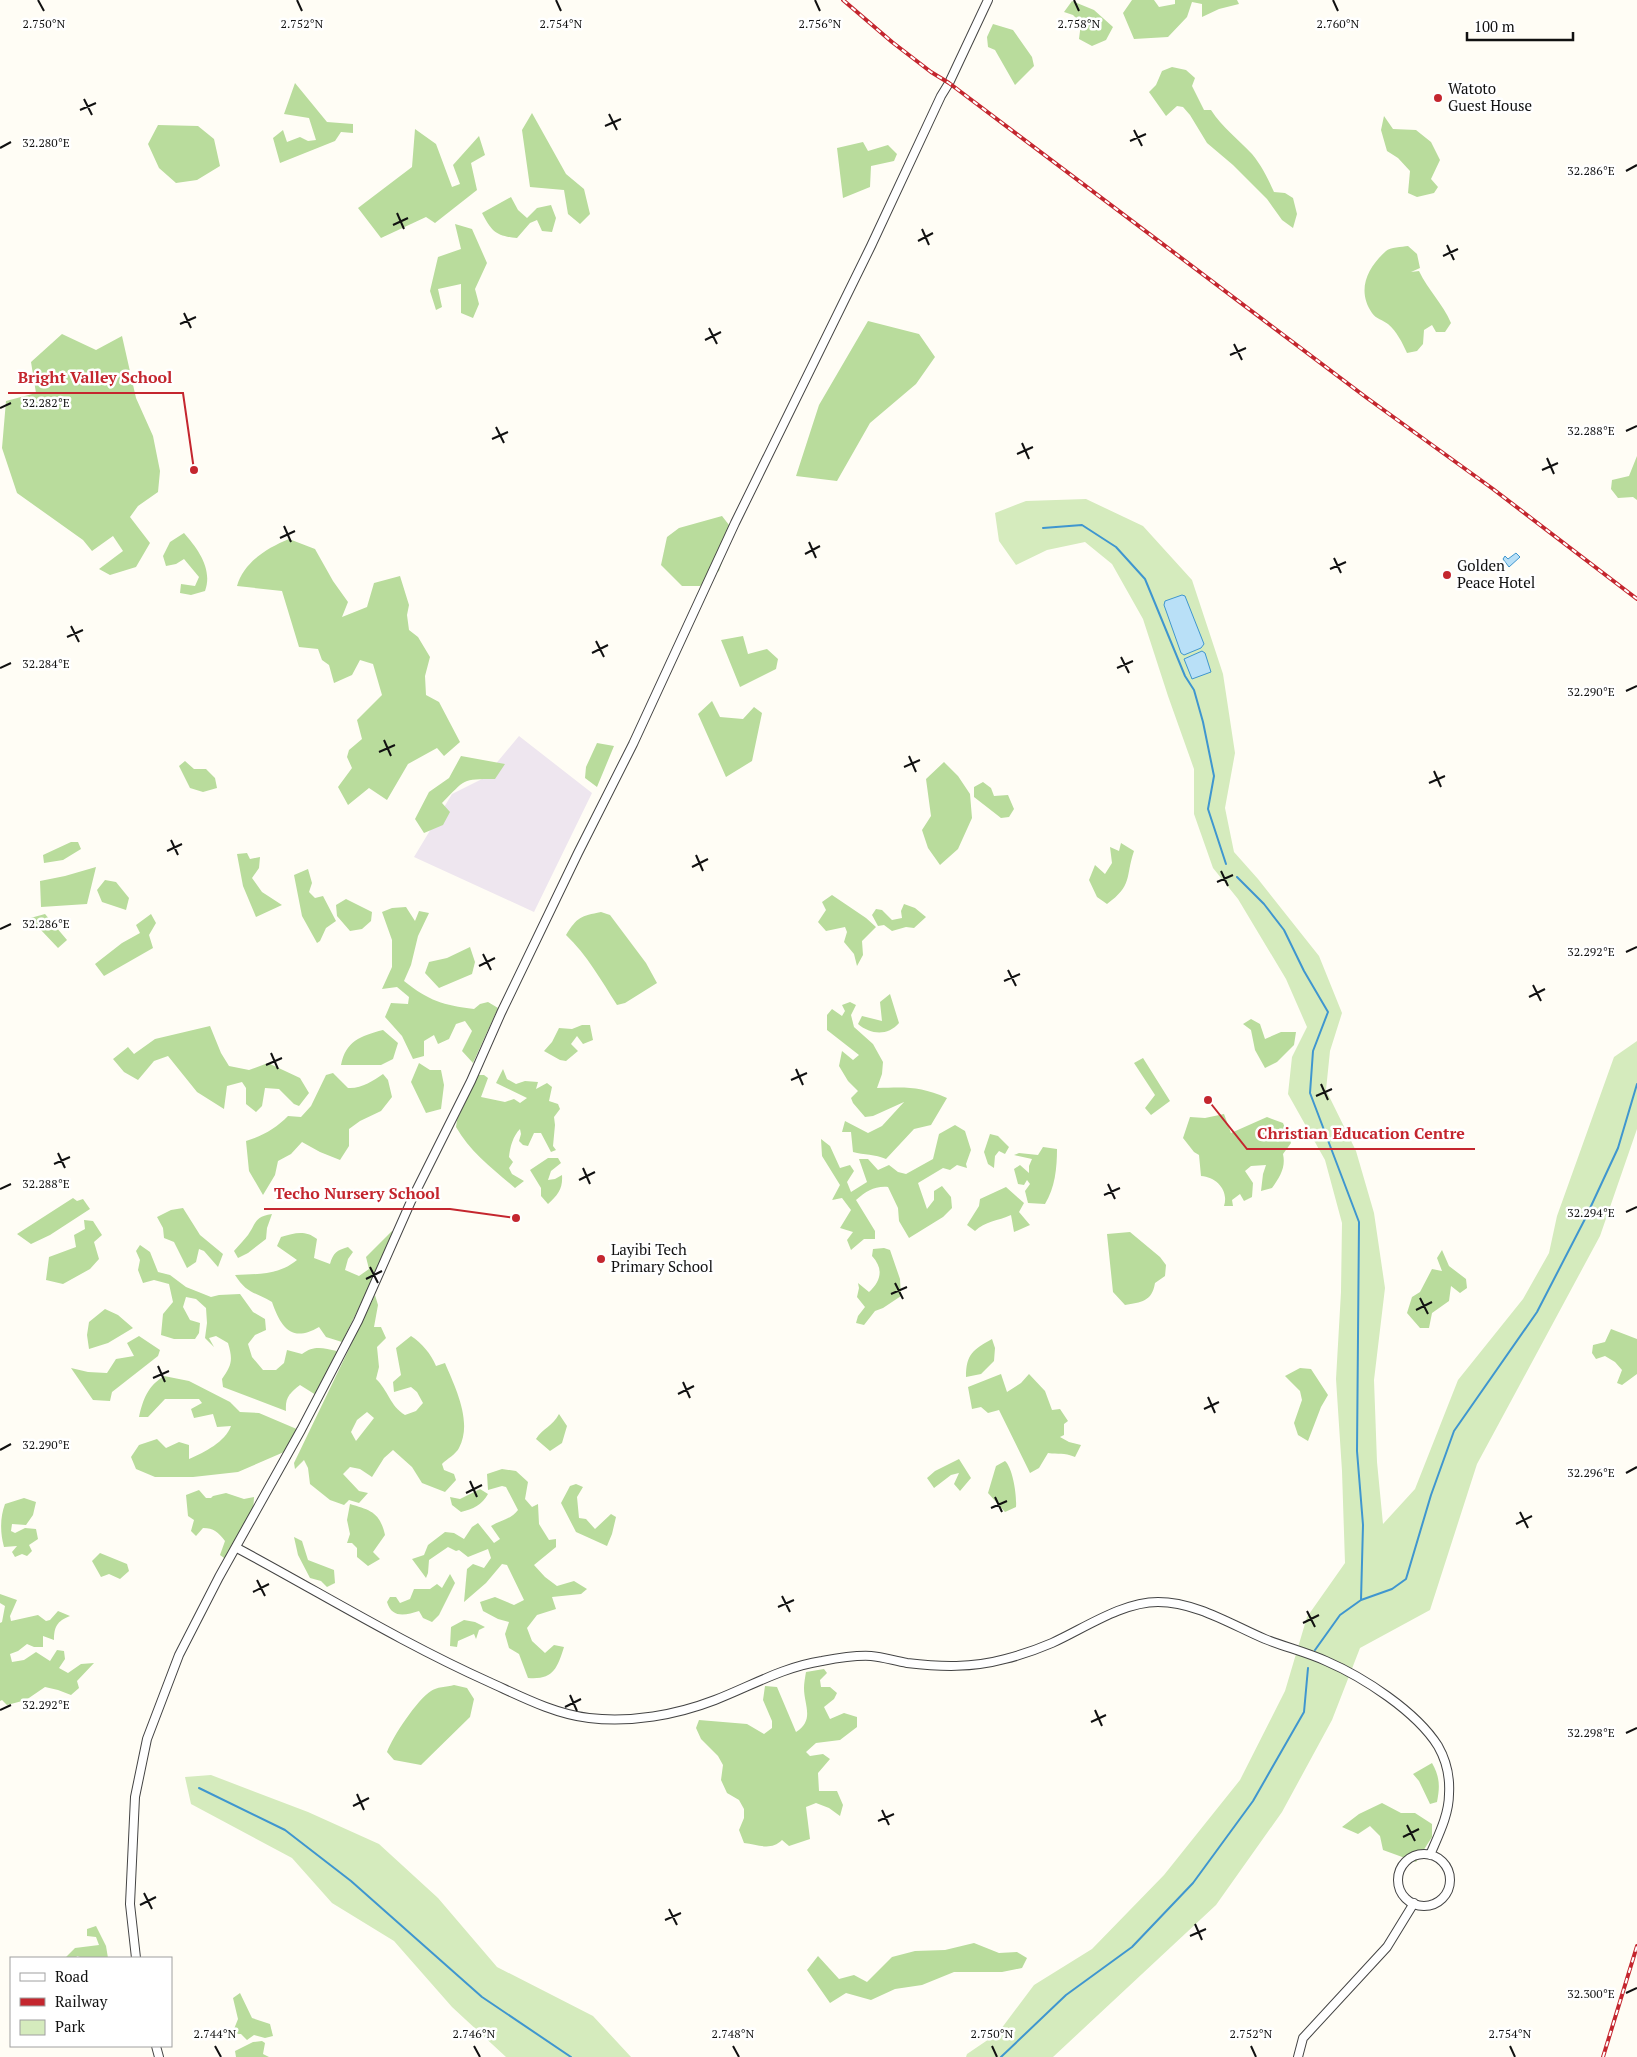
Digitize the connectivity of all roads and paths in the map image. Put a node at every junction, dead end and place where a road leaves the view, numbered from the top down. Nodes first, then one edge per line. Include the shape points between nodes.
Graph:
1 (988, 0) edge
2 (237, 1548) junction
3 (1430, 1855) junction
4 (1414, 1903) junction
5 (136, 1957) edge
6 (1298, 2057) edge

1 - 2 street via 412,1199 358,1321
2 - 3 street via 450,1664 534,1702 589,1718 647,1718 670,1713 714,1701 780,1672 820,1661 872,1656 931,1666 967,1667 991,1663 1052,1643 1096,1620 1134,1606 1172,1603 1198,1610 1324,1660 1367,1682 1424,1728 1440,1748 1450,1797
2 - 5 street via 179,1655 147,1738 135,1797 130,1869
3 - 4 street via 1412,1856 1402,1866 1398,1879 1401,1892
3 - 4 street via 1438,1857 1447,1867 1450,1880 1446,1894 1437,1903 1423,1906
4 - 6 street via 1388,1947 1303,2038

